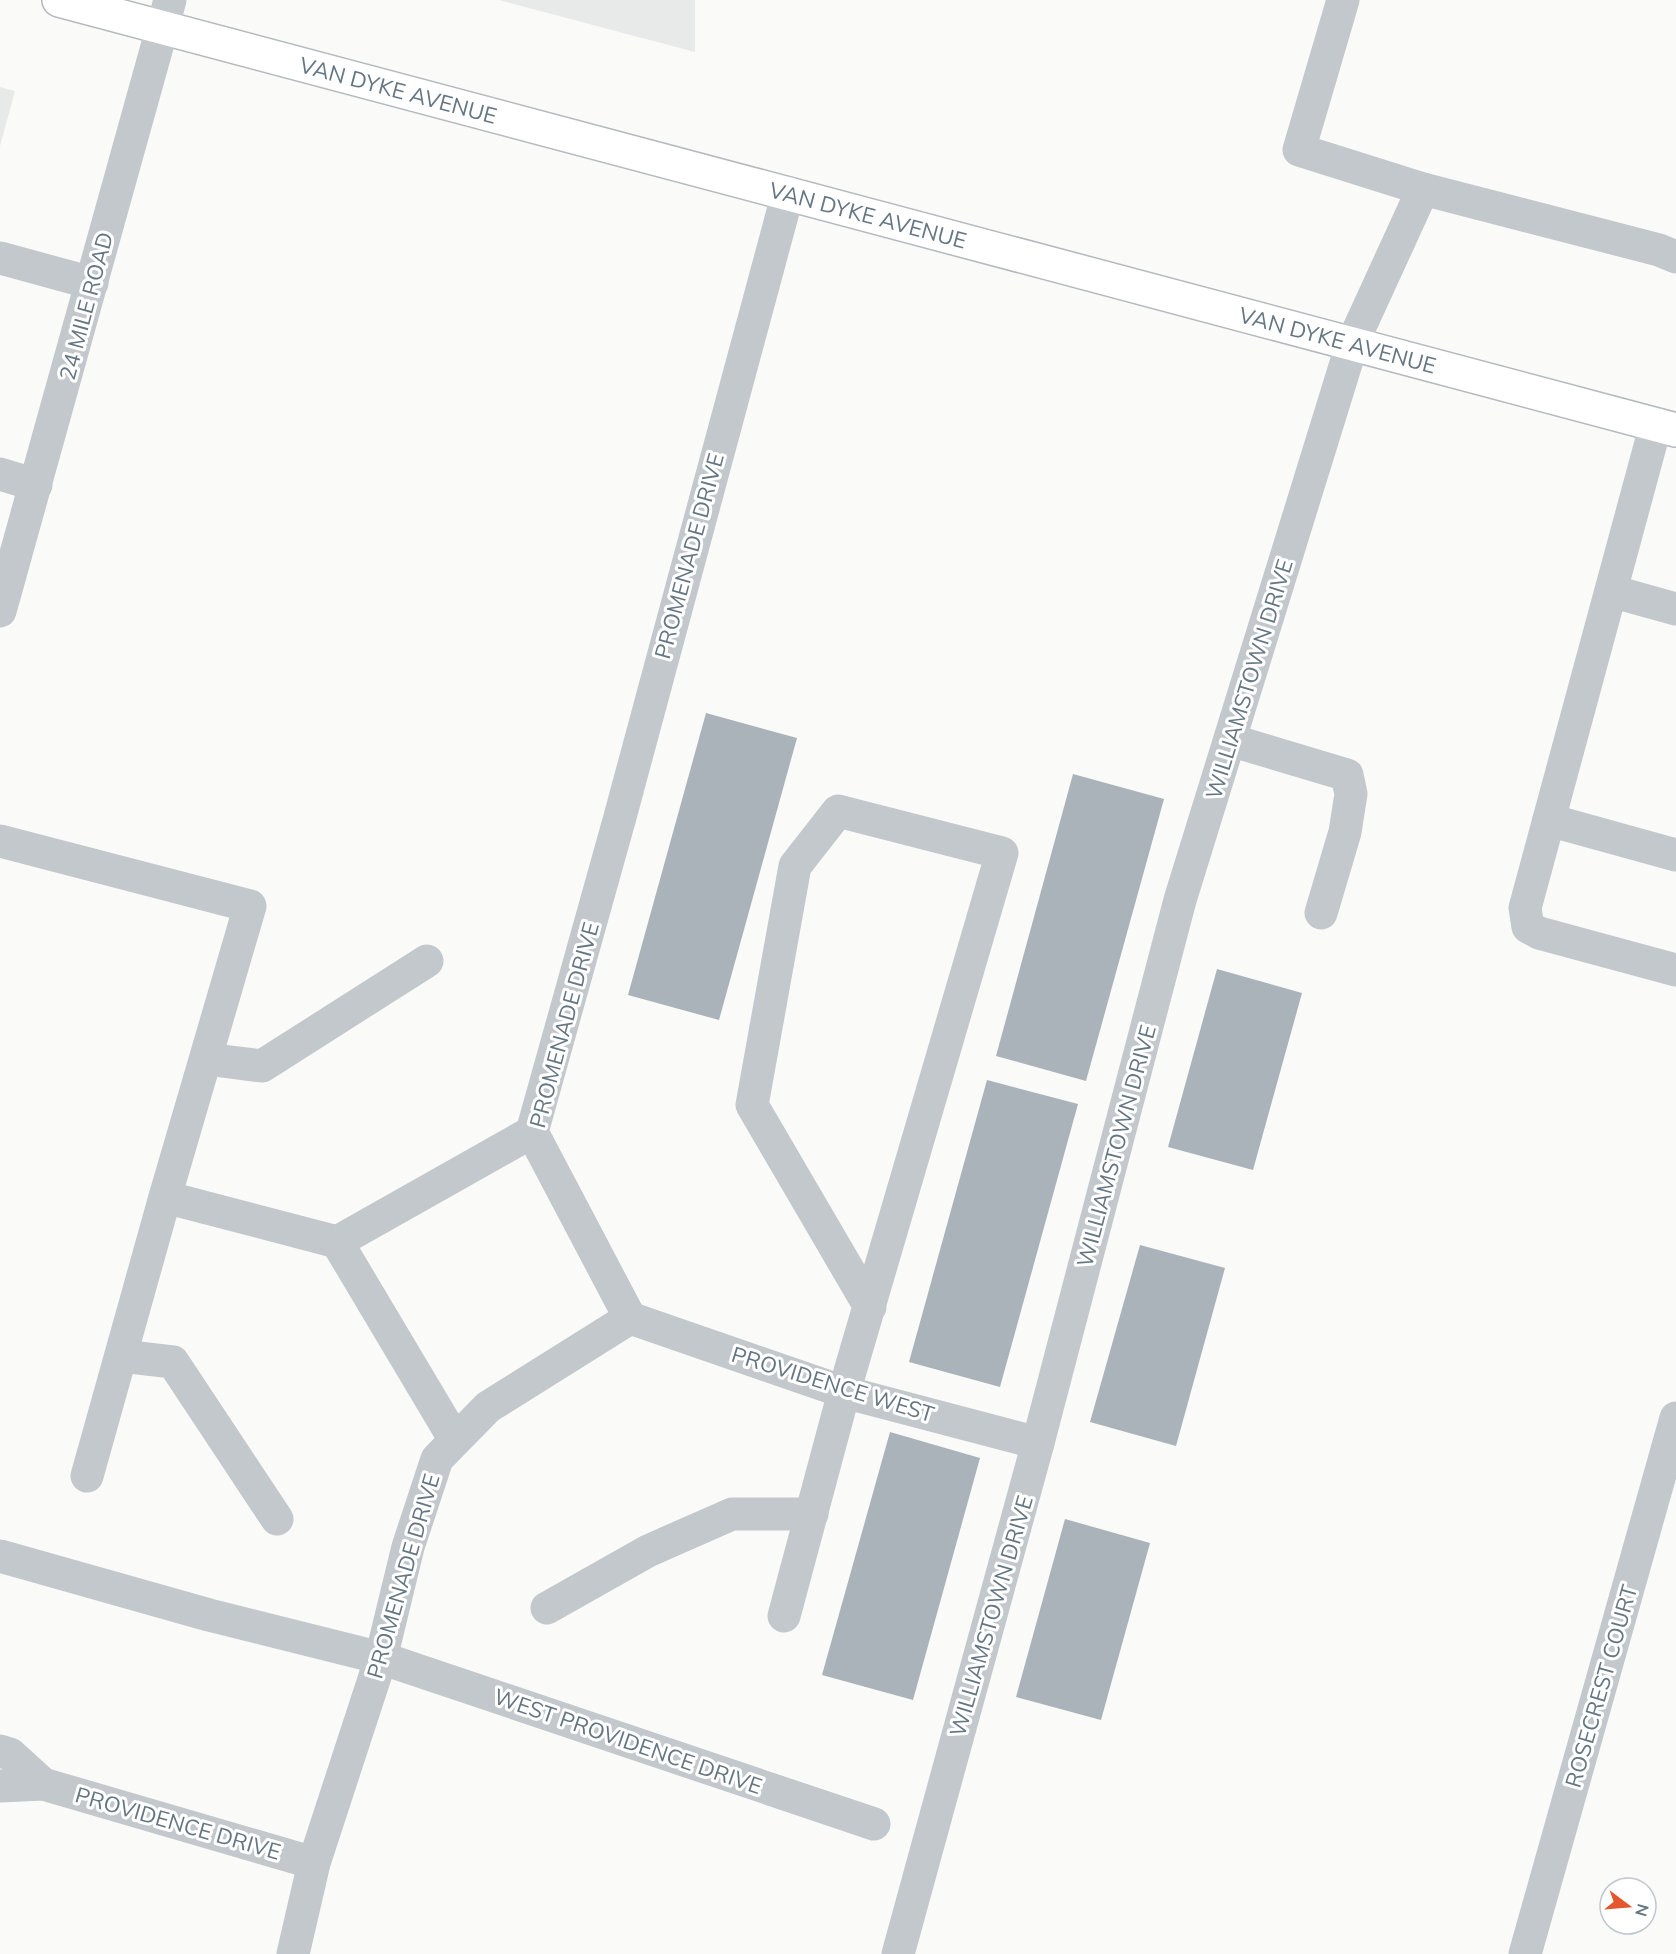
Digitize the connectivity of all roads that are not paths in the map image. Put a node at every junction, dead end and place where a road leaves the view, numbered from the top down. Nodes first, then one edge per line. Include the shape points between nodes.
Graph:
1 (59, 0) edge
2 (1343, 0) edge
3 (166, 14) edge
4 (1423, 189) junction
5 (788, 193) junction
6 (1676, 257) edge
7 (0, 258) edge
8 (92, 283) junction
9 (1352, 344) junction
10 (1666, 427) edge
11 (0, 474) edge
12 (36, 485) junction
13 (1611, 591) junction
14 (1676, 609) edge
15 (0, 611) edge
16 (1230, 740) junction
17 (1549, 820) junction
18 (0, 841) edge
19 (1676, 855) edge
20 (1321, 913) dead end
21 (427, 961) dead end
22 (1676, 970) edge
23 (206, 1059) junction
24 (532, 1131) junction
25 (165, 1197) junction
26 (337, 1242) junction
27 (870, 1307) junction
28 (630, 1318) junction
29 (121, 1356) junction
30 (844, 1392) junction
31 (1676, 1418) edge
32 (455, 1440) junction
33 (1038, 1443) junction
34 (87, 1476) dead end
35 (812, 1514) junction
36 (278, 1519) dead end
37 (0, 1556) edge
38 (547, 1608) dead end
39 (783, 1616) dead end
40 (381, 1659) junction
41 (0, 1751) edge
42 (43, 1784) junction
43 (0, 1786) edge
44 (874, 1824) dead end
45 (314, 1863) junction
46 (292, 1954) edge
47 (897, 1954) edge
48 (1525, 1954) edge

1 - 3 main road, VAN DYKE AVENUE
2 - 4 street via 1299,150
3 - 5 main road, VAN DYKE AVENUE
3 - 8 street, 24 MILE ROAD
4 - 6 street
4 - 9 street, WILLIAMSTOWN DRIVE
5 - 9 main road, VAN DYKE AVENUE
5 - 24 street, PROMENADE DRIVE
7 - 8 street
8 - 12 street, 24 MILE ROAD
9 - 10 main road, VAN DYKE AVENUE
9 - 16 street, WILLIAMSTOWN DRIVE
10 - 13 street
11 - 12 street
12 - 15 street, 24 MILE ROAD
13 - 14 street
13 - 17 street
16 - 20 street via 1347,775 1351,794 1345,832
16 - 33 street, WILLIAMSTOWN DRIVE via 1180,900
17 - 19 street
17 - 22 street via 1525,908 1528,927
18 - 23 street via 250,906
21 - 23 street via 262,1066
23 - 25 street
24 - 26 street
24 - 28 street, PROMENADE DRIVE
25 - 26 street
25 - 29 street
26 - 32 street
27 - 27 street via 1002,853 838,811 795,866 752,1105
27 - 30 street
28 - 30 street, PROVIDENCE WEST
28 - 32 street, PROMENADE DRIVE via 488,1407
29 - 34 street
29 - 36 street via 173,1362
30 - 33 street, PROVIDENCE WEST
30 - 35 street
31 - 48 street, ROSECREST COURT
32 - 40 street, PROMENADE DRIVE via 437,1459 408,1547
33 - 47 street, WILLIAMSTOWN DRIVE
35 - 38 street via 732,1514 648,1551
35 - 39 street
37 - 40 street, WEST PROVIDENCE DRIVE
40 - 44 street, WEST PROVIDENCE DRIVE
40 - 45 street, PROMENADE DRIVE
41 - 42 street, PROVIDENCE DRIVE via 10,1754
42 - 43 street, PROVIDENCE DRIVE
42 - 45 street, PROVIDENCE DRIVE
45 - 46 street, PROMENADE DRIVE

